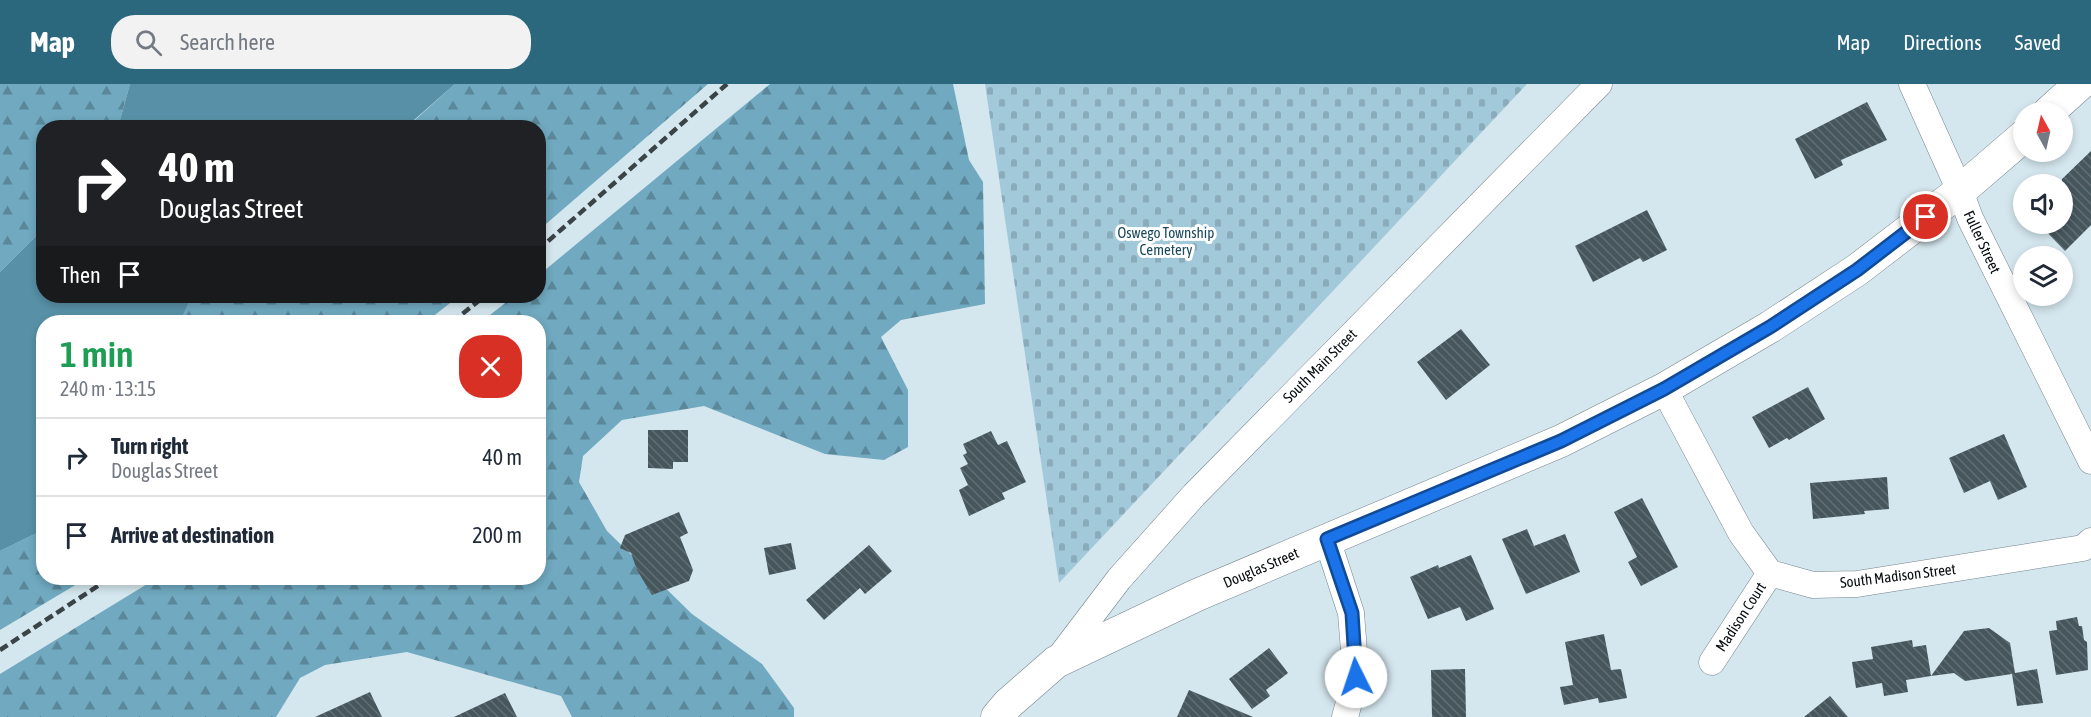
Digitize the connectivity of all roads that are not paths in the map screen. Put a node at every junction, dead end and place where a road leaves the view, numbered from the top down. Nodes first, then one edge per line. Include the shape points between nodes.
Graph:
1 (1599, 84) edge
2 (1912, 84) edge
3 (2080, 84) edge
4 (2060, 102) edge
5 (2013, 145) edge
6 (1960, 191) junction
7 (1664, 389) junction
8 (2091, 461) edge
9 (1327, 539) junction
10 (2091, 541) edge
11 (1770, 573) junction
12 (1056, 662) junction
13 (1712, 662) dead end
14 (997, 717) edge
15 (1345, 717) edge

1 - 12 street, South Main Street via 1194,495 1119,579
2 - 6 street, Fuller Street
3 - 4 street
5 - 6 street, Douglas Street
6 - 7 street, Douglas Street via 1857,270
6 - 8 street, Fuller Street
7 - 9 street, Douglas Street via 1561,441
7 - 11 street via 1741,533
9 - 12 street, Douglas Street
9 - 15 street via 1352,613 1356,677
10 - 11 street, South Madison Street via 2083,548 1857,584 1813,585
11 - 13 street, Madison Court
12 - 14 street, Douglas Street

